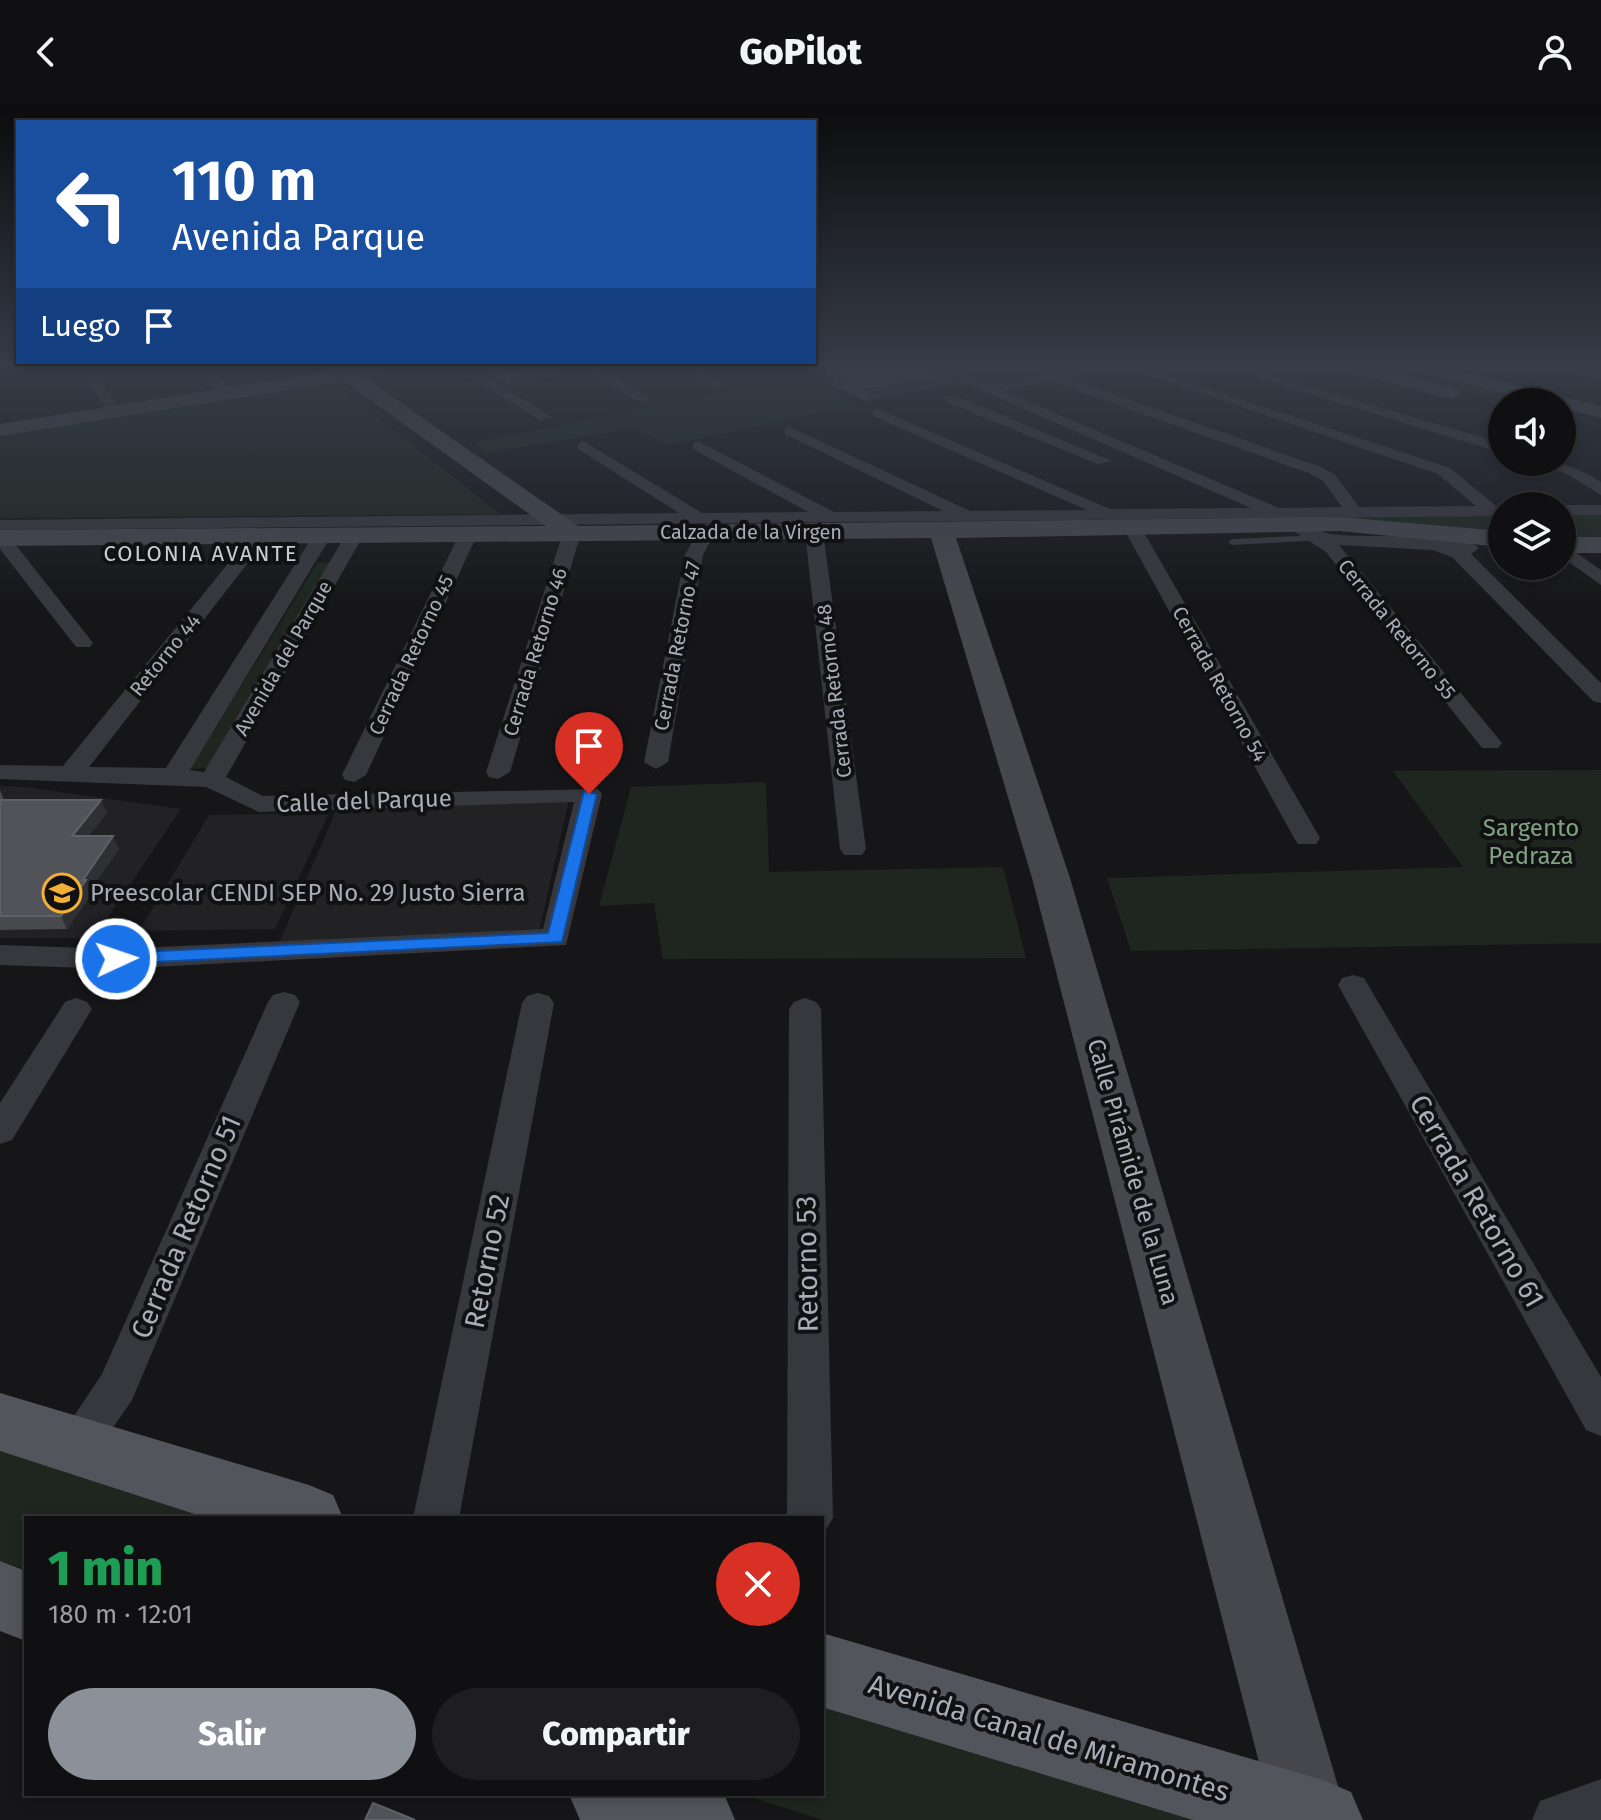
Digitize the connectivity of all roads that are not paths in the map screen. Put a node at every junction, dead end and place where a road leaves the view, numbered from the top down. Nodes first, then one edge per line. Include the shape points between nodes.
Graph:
1 (450, 447) edge
2 (585, 447) edge
3 (700, 447) edge
4 (819, 447) edge
5 (957, 447) edge
6 (1068, 447) edge
7 (1121, 447) edge
8 (1250, 447) edge
9 (1373, 447) edge
10 (1124, 470) dead end
11 (1576, 473) edge
12 (1601, 490) edge
13 (1196, 499) dead end
14 (1488, 504) edge
15 (1576, 510) edge
16 (1601, 510) edge
17 (1353, 511) junction
18 (1488, 511) edge
19 (1111, 513) junction
20 (1232, 514) junction
21 (1288, 519) junction
22 (955, 524) junction
23 (0, 525) edge
24 (703, 526) junction
25 (824, 526) junction
26 (562, 527) junction
27 (1133, 529) junction
28 (468, 535) junction
29 (322, 536) junction
30 (354, 536) junction
31 (259, 537) junction
32 (0, 538) edge
33 (1321, 538) junction
34 (1488, 538) edge
35 (1232, 542) dead end
36 (1601, 545) edge
37 (1576, 546) edge
38 (1576, 558) edge
39 (1601, 579) edge
40 (83, 643) dead end
41 (1601, 696) edge
42 (1490, 743) dead end
43 (656, 762) dead end
44 (0, 772) edge
45 (498, 772) dead end
46 (70, 774) junction
47 (354, 775) dead end
48 (174, 776) junction
49 (212, 780) junction
50 (1307, 838) dead end
51 (853, 849) dead end
52 (0, 955) edge
53 (1353, 985) dead end
54 (284, 1002) dead end
55 (538, 1003) dead end
56 (76, 1009) dead end
57 (805, 1009) dead end
58 (0, 1131) edge
59 (1601, 1416) edge
60 (0, 1422) edge
61 (76, 1446) junction
62 (303, 1516) edge
63 (436, 1516) edge
64 (810, 1516) edge
65 (0, 1596) edge
66 (24, 1605) edge
67 (824, 1671) edge
68 (615, 1796) edge
69 (1601, 1806) edge
70 (1317, 1818) edge
71 (695, 1820) edge
72 (1559, 1820) edge

1 - 26 street
2 - 24 street
3 - 25 street
4 - 22 street
5 - 19 street
6 - 10 street
7 - 21 street, Cerrada Retorno 55
8 - 17 street via 1329,478
9 - 14 street via 1444,471
11 - 12 street
13 - 20 street
15 - 16 street
17 - 18 street, Calzada de la Virgen
17 - 21 street, Calzada de la Virgen
19 - 20 street, Calzada de la Virgen
19 - 22 street, Calzada de la Virgen
20 - 21 street, Calzada de la Virgen
21 - 27 street, Calzada de la Virgen
21 - 33 street, Cerrada Retorno 55
21 - 34 street, Calzada de la Virgen
22 - 25 street, Calzada de la Virgen
22 - 27 street, Calzada de la Virgen
22 - 70 street, Calle Pirámide de la Luna
23 - 26 street, Calzada de la Virgen
24 - 25 street, Calzada de la Virgen
24 - 26 street, Calzada de la Virgen
24 - 43 street, Cerrada Retorno 47
25 - 51 street, Cerrada Retorno 48
26 - 28 street, Calzada de la Virgen
26 - 45 street, Cerrada Retorno 46
27 - 50 street, Cerrada Retorno 54
28 - 30 street, Calzada de la Virgen
28 - 47 street, Cerrada Retorno 45
29 - 30 street, Calzada de la Virgen
29 - 31 street, Calzada de la Virgen
29 - 48 street, Avenida del Parque
30 - 49 street, Avenida del Parque
31 - 32 street, Calzada de la Virgen
31 - 46 street, Retorno 44
32 - 40 street
33 - 35 lane
33 - 41 street via 1435,545 1459,553
33 - 42 street, Cerrada Retorno 55
36 - 37 street
38 - 39 street
44 - 46 street, Calle del Parque
46 - 48 street, Calle del Parque
48 - 49 street, Calle del Parque
49 - 52 street, Calle del Parque via 259,804 589,794 556,938 116,959
53 - 59 street, Cerrada Retorno 61
54 - 61 street, Cerrada Retorno 51 via 117,1387
55 - 63 street, Retorno 52
56 - 58 street
57 - 64 street, Retorno 53
60 - 61 main road
61 - 62 main road
65 - 66 main road
67 - 70 main road, Avenida Canal de Miramontes
68 - 71 main road
69 - 72 street

